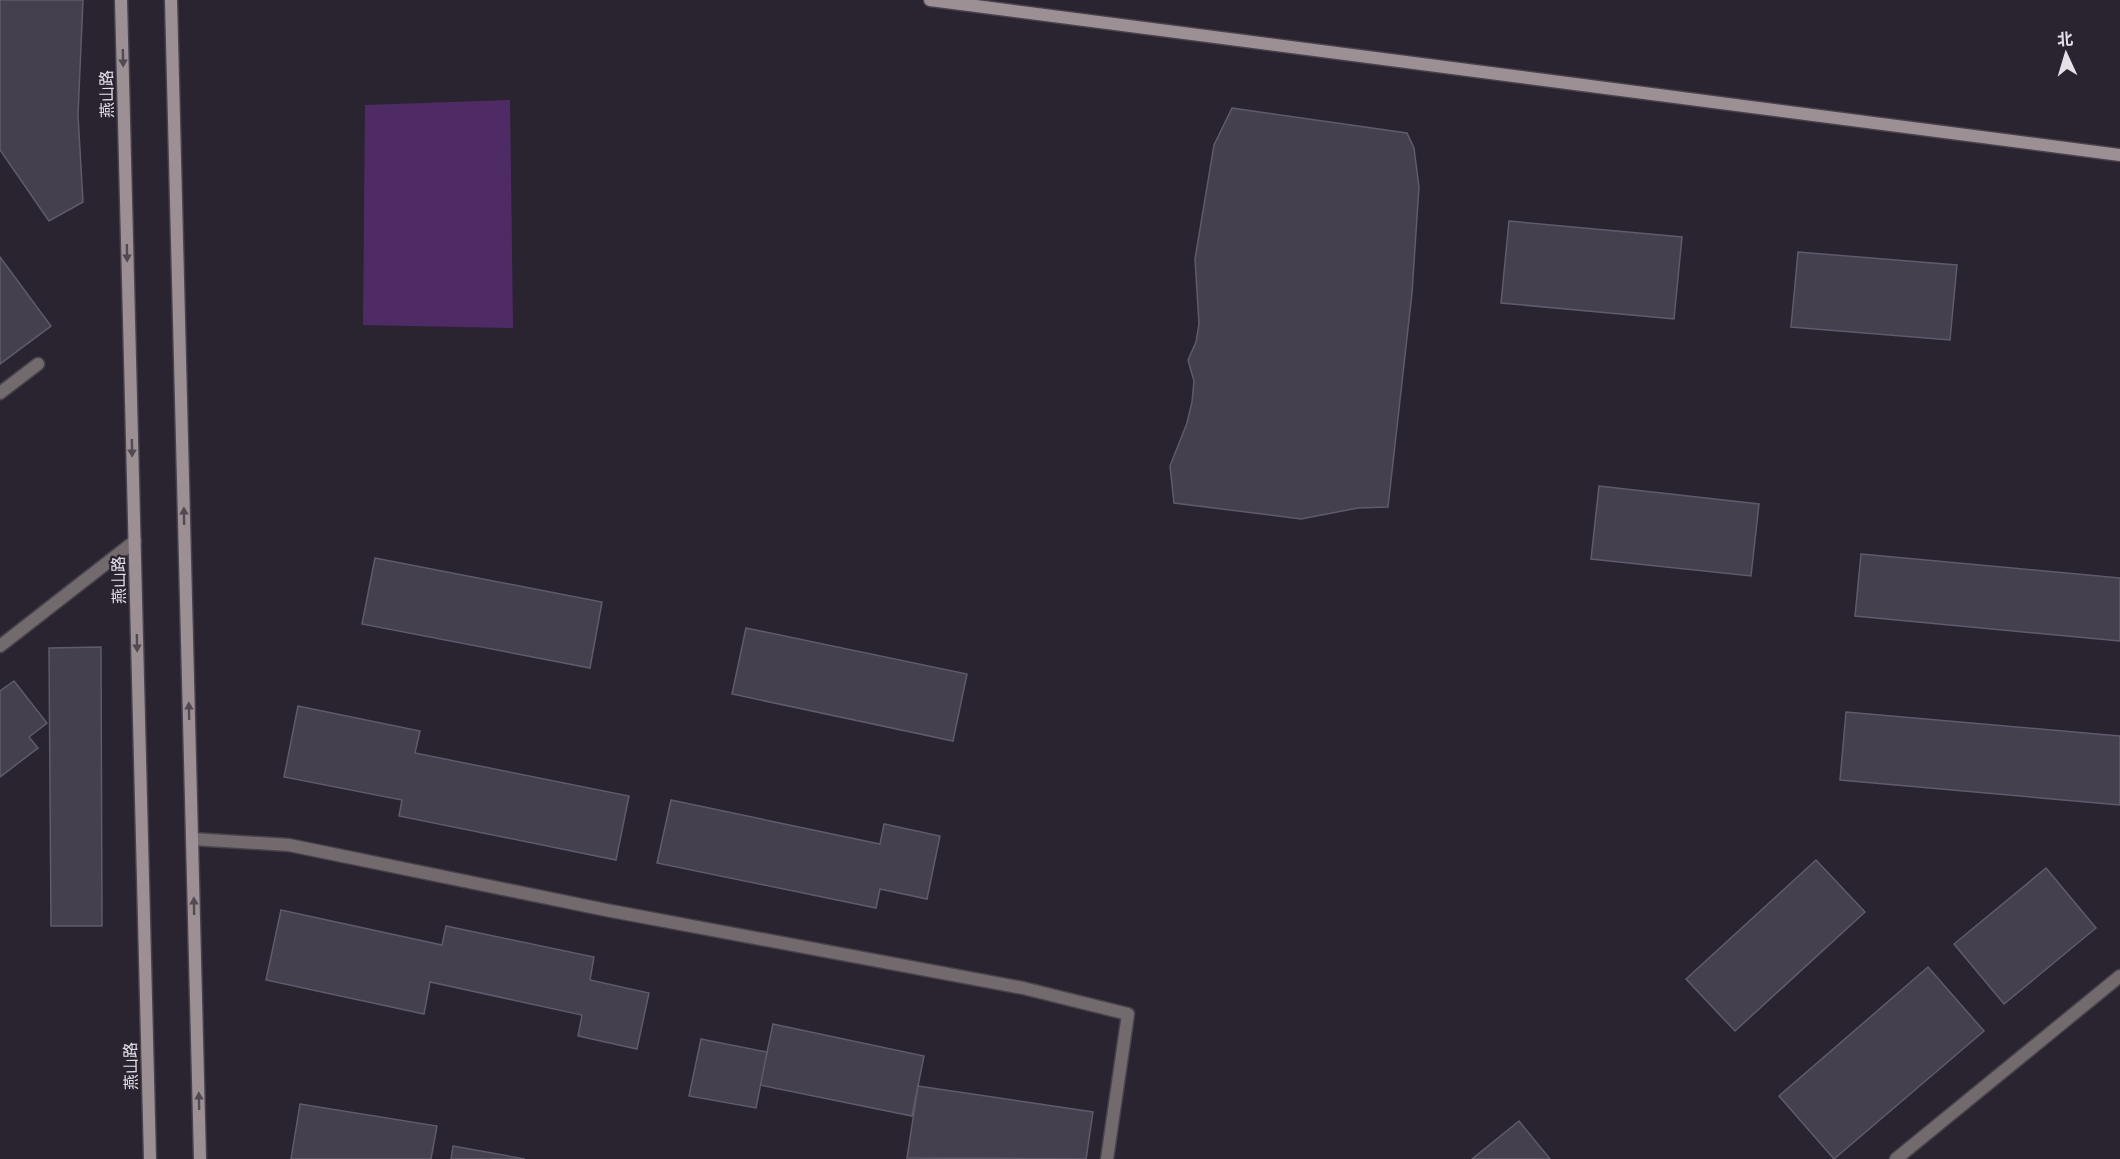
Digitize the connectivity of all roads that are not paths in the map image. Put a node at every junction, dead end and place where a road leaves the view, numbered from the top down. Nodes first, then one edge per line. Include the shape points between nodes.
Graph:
1 (121, 0) edge
2 (171, 0) edge
3 (930, 0) edge
4 (2120, 155) edge
5 (38, 364) dead end
6 (0, 393) edge
7 (135, 541) junction
8 (0, 646) edge
9 (192, 839) junction
10 (2120, 976) edge
11 (150, 1159) edge
12 (200, 1159) edge
13 (1107, 1159) edge
14 (1896, 1159) edge

1 -> 7 street, 燕山路
9 -> 2 street
3 - 4 street
5 - 6 street
7 - 8 street
7 -> 11 street, 燕山路
12 -> 9 street
9 - 13 street via 289,844 606,910 1023,988 1128,1014
10 - 14 street

